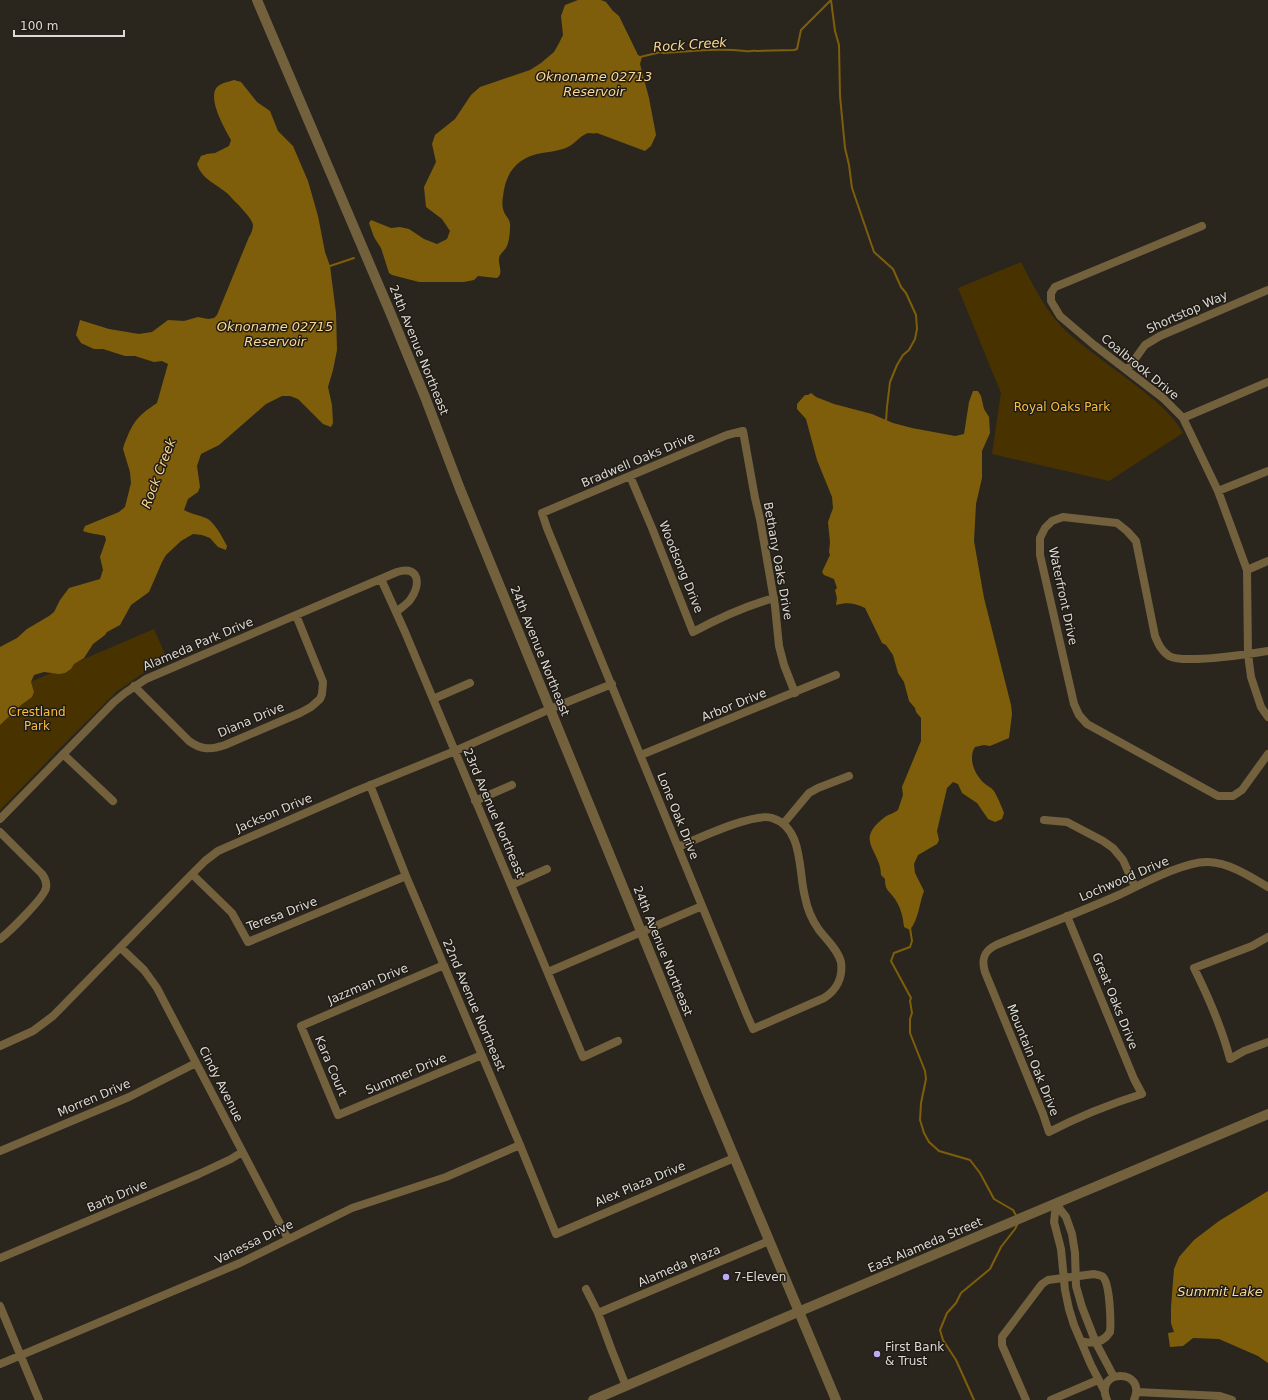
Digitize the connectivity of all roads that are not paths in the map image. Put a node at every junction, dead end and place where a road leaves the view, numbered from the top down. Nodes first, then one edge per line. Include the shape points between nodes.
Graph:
1 (257, 0) edge
2 (1202, 226) dead end
3 (1268, 290) edge
4 (1126, 370) junction
5 (1268, 382) edge
6 (1183, 418) junction
7 (743, 431) joint
8 (1268, 471) edge
9 (630, 476) junction
10 (1218, 491) junction
11 (542, 513) joint
12 (1268, 561) edge
13 (1247, 570) junction
14 (381, 579) junction
15 (774, 598) junction
16 (396, 612) junction
17 (296, 615) junction
18 (1268, 651) edge
19 (1248, 654) junction
20 (836, 675) dead end
21 (470, 683) dead end
22 (612, 684) junction
23 (134, 686) junction
24 (794, 693) junction
25 (433, 699) junction
26 (550, 709) junction
27 (1268, 717) edge
28 (455, 751) junction
29 (63, 754) junction
30 (1268, 754) edge
31 (641, 755) junction
32 (849, 776) dead end
33 (370, 785) junction
34 (512, 785) dead end
35 (113, 801) dead end
36 (476, 801) junction
37 (0, 819) edge
38 (1044, 820) dead end
39 (784, 823) junction
40 (0, 832) edge
41 (678, 847) junction
42 (548, 869) dead end
43 (192, 874) junction
44 (406, 876) junction
45 (511, 885) junction
46 (1136, 887) junction
47 (1268, 887) edge
48 (702, 906) junction
49 (1067, 916) junction
50 (641, 931) junction
51 (1268, 937) edge
52 (0, 939) edge
53 (121, 948) junction
54 (991, 948) joint
55 (444, 965) junction
56 (548, 972) junction
57 (301, 1026) joint
58 (618, 1042) dead end
59 (1268, 1042) edge
60 (0, 1046) edge
61 (482, 1055) junction
62 (196, 1063) junction
63 (1142, 1094) joint
64 (1268, 1114) edge
65 (338, 1115) joint
66 (520, 1145) junction
67 (0, 1151) edge
68 (242, 1152) junction
69 (734, 1158) junction
70 (1056, 1204) junction
71 (556, 1234) joint
72 (288, 1240) junction
73 (769, 1241) junction
74 (0, 1258) edge
75 (1076, 1276) junction
76 (1064, 1277) junction
77 (586, 1289) dead end
78 (0, 1306) edge
79 (798, 1312) junction
80 (598, 1313) junction
81 (1081, 1341) junction
82 (1096, 1343) junction
83 (20, 1355) junction
84 (0, 1364) edge
85 (1114, 1377) junction
86 (1098, 1380) junction
87 (626, 1386) junction
88 (1104, 1390) junction
89 (1137, 1392) junction
90 (1179, 1397) edge
91 (39, 1400) edge
92 (593, 1400) edge
93 (836, 1400) edge
94 (1026, 1400) edge
95 (1051, 1400) edge
96 (1107, 1400) edge
97 (1134, 1400) edge
98 (1232, 1400) edge

1 - 26 street, 24th Avenue Northeast via 426,397 460,490
2 - 4 street, Coalbrook Drive via 1055,287 1051,293 1060,316
3 - 4 street, Shortstop Way via 1160,336 1145,345
4 - 6 street, Coalbrook Drive via 1163,398
5 - 6 street
6 - 10 street, Coalbrook Drive
7 - 9 street, Bradwell Oaks Drive via 727,435
7 - 15 street, Bethany Oaks Drive
8 - 10 street
9 - 11 street, Bradwell Oaks Drive
9 - 15 street, Woodsong Drive via 693,632 738,610
10 - 13 street, Coalbrook Drive
11 - 22 street, Lone Oak Drive
12 - 13 street
13 - 19 street, Coalbrook Drive
14 - 16 street, 23rd Avenue Northeast
14 - 16 street, Alameda Park Drive via 404,570 415,574 417,582 414,593
14 - 17 street, Alameda Park Drive
15 - 24 street, Bethany Oaks Drive via 779,646
16 - 25 street, 23rd Avenue Northeast
17 - 23 street, Alameda Park Drive via 156,674
17 - 23 street, Diana Drive via 323,682 322,694 316,704 300,713 225,745 205,749 189,741
18 - 19 street, Waterfront Drive
19 - 27 street, Coalbrook Drive via 1261,707
19 - 30 street, Waterfront Drive via 1186,660 1170,656 1161,648 1155,636 1136,541 1127,531 1117,523 1064,517 1052,521 1045,528 1040,538 1040,555 1074,704 1087,724 1218,796 1233,796 1242,790
20 - 24 street, Arbor Drive
21 - 25 street
22 - 26 street, Jackson Drive
22 - 31 street, Lone Oak Drive
23 - 29 street, Alameda Park Drive via 114,702
24 - 31 street, Arbor Drive
25 - 28 street, 23rd Avenue Northeast
26 - 28 street, Jackson Drive
26 - 50 street, 24th Avenue Northeast
28 - 33 street, Jackson Drive
28 - 36 street, 23rd Avenue Northeast
29 - 35 street
29 - 37 street, Alameda Park Drive
31 - 41 street, Lone Oak Drive
32 - 39 street via 809,794
33 - 43 street, Jackson Drive via 226,846
33 - 44 street, 22nd Avenue Northeast
34 - 36 street
36 - 45 street, 23rd Avenue Northeast
38 - 46 street via 1066,822 1113,848 1123,860
39 - 41 street via 771,817 751,818
39 - 48 street, Lone Oak Drive via 796,842 810,914 839,957 841,977 833,991 824,998 753,1029
40 - 52 street via 45,878 46,887 45,892
41 - 48 street, Lone Oak Drive
42 - 45 street
43 - 44 street, Teresa Drive via 232,913 248,942
43 - 53 street, Jackson Drive
44 - 55 street, 22nd Avenue Northeast
45 - 56 street, 23rd Avenue Northeast
46 - 47 street, Lochwood Drive via 1189,865 1208,861 1222,864
46 - 49 street, Lochwood Drive
48 - 50 street
49 - 54 street, Lochwood Drive
49 - 63 street, Great Oaks Drive
50 - 56 street
50 - 69 street, 24th Avenue Northeast
51 - 59 street via 1252,946 1194,968 1230,1059
53 - 60 street, Jackson Drive via 49,1019 33,1031
53 - 62 street, Cindy Avenue via 150,978
54 - 63 street, Mountain Oak Drive via 983,958 985,972 1049,1132 1122,1100
55 - 57 street, Jazzman Drive
55 - 61 street, 22nd Avenue Northeast
56 - 58 street, 23rd Avenue Northeast via 583,1057
57 - 65 street, Kara Court
61 - 65 street, Summer Drive
61 - 66 street, 22nd Avenue Northeast
62 - 67 street, Morren Drive via 134,1094
62 - 68 street, Cindy Avenue
64 - 70 street, East Alameda Street
66 - 71 street, 22nd Avenue Northeast
66 - 72 street, Vanessa Drive via 446,1177 352,1208
68 - 72 street, Cindy Avenue
68 - 74 street, Barb Drive via 199,1174
69 - 71 street, Alex Plaza Drive
69 - 73 street, 24th Avenue Northeast
70 - 75 street via 1066,1217 1072,1234
70 - 76 street via 1054,1222 1061,1249
70 - 79 street, East Alameda Street
72 - 83 street, Vanessa Drive via 240,1263
73 - 79 street, 24th Avenue Northeast
73 - 80 street, Alameda Plaza
75 - 76 street
75 - 82 street via 1078,1296
75 - 82 street via 1094,1274 1103,1277 1107,1284 1110,1332
76 - 81 street via 1069,1309
76 - 94 street via 1042,1284 1002,1337 1004,1350
77 - 80 street
78 - 83 street
79 - 87 street, East Alameda Street
79 - 93 street, 24th Avenue Northeast
80 - 87 street
81 - 82 street
81 - 86 street
82 - 85 street
83 - 84 street, Vanessa Drive
83 - 91 street
85 - 88 street via 1106,1383
85 - 89 street via 1123,1375 1130,1378
86 - 88 street
86 - 95 street
87 - 92 street, East Alameda Street
88 - 96 street
89 - 90 street
89 - 97 street
90 - 98 street via 1220,1396

